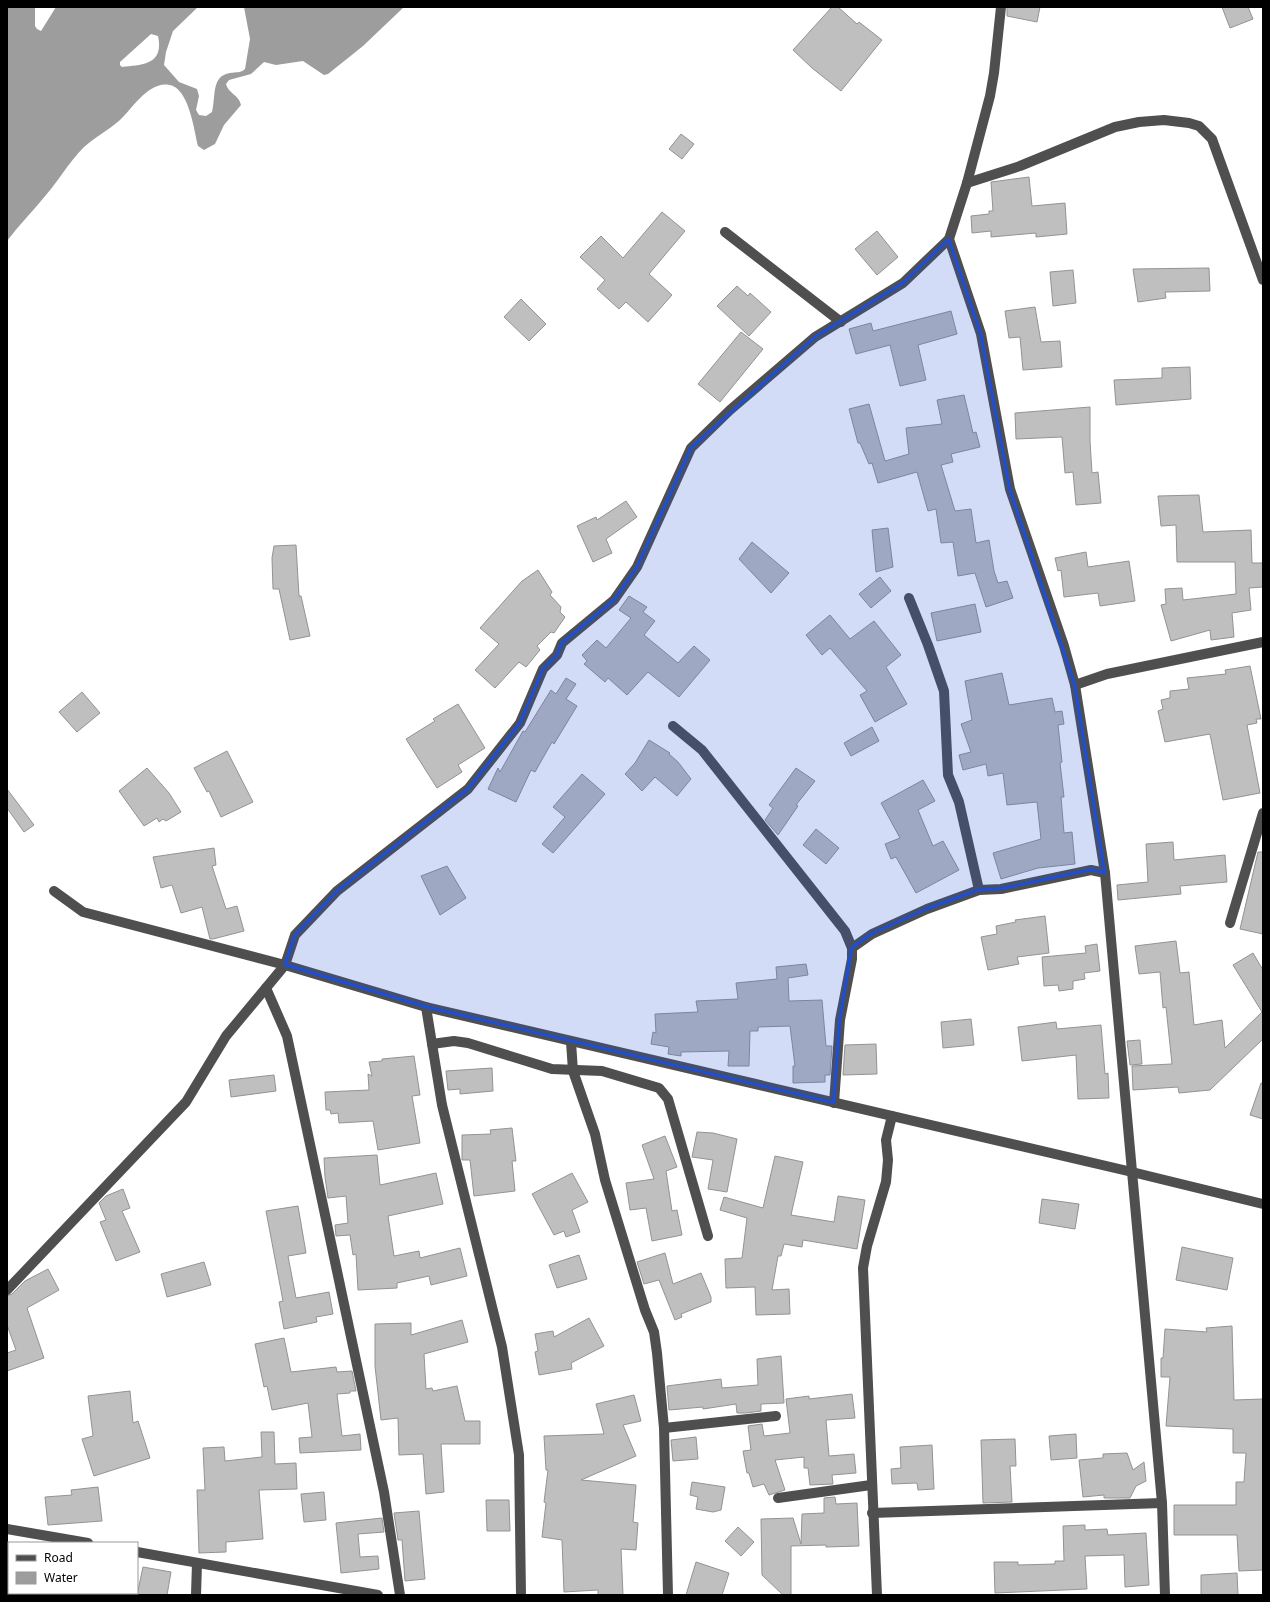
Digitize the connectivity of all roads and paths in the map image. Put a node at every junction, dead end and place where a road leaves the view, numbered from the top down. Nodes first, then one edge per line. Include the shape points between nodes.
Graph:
1 (1000, 7) edge
2 (967, 183) junction
3 (726, 232) dead end
4 (949, 239) junction
5 (1263, 280) edge
6 (841, 322) junction
7 (909, 598) dead end
8 (1263, 642) edge
9 (1075, 685) junction
10 (673, 726) dead end
11 (1263, 813) edge
12 (1106, 872) junction
13 (979, 890) junction
14 (54, 891) dead end
15 (1230, 923) dead end
16 (852, 948) junction
17 (285, 965) junction
18 (266, 988) junction
19 (426, 1007) junction
20 (571, 1042) junction
21 (432, 1044) junction
22 (573, 1071) junction
23 (834, 1103) junction
24 (892, 1116) junction
25 (1132, 1172) junction
26 (1263, 1204) edge
27 (708, 1236) dead end
28 (7, 1290) edge
29 (776, 1416) dead end
30 (664, 1428) junction
31 (871, 1485) junction
32 (778, 1498) dead end
33 (1162, 1503) junction
34 (872, 1513) junction
35 (7, 1528) edge
36 (83, 1542) edge
37 (138, 1552) edge
38 (197, 1563) junction
39 (196, 1595) edge
40 (378, 1595) edge
41 (400, 1595) edge
42 (521, 1595) edge
43 (668, 1595) edge
44 (877, 1595) edge
45 (1165, 1595) edge

1 - 2 street via 994,73
2 - 4 street
2 - 5 street via 1038,160 1115,127 1164,120 1199,126 1212,139
3 - 6 street
4 - 6 street via 903,283
4 - 9 street via 981,334 1010,489
6 - 17 street via 815,337 730,410 691,448 637,567 614,600 562,643 558,655 543,670 520,723 468,789 337,891 295,935
7 - 13 street via 944,691 948,775 959,802
8 - 9 street via 1107,674
9 - 12 street
10 - 16 street via 702,750 845,931
11 - 15 street
12 - 13 street via 1091,870 1001,889
12 - 25 street
13 - 16 street via 927,909 872,934
14 - 17 street via 83,912
16 - 23 street via 840,1020
17 - 18 street
17 - 19 street
18 - 28 street via 226,1036 186,1102
18 - 41 street via 278,1013 288,1044 384,1492
19 - 20 street
19 - 21 street
20 - 22 street
20 - 23 street
21 - 22 street via 454,1041 468,1043 552,1069
21 - 42 street via 442,1105 503,1354 519,1455
22 - 27 street via 602,1071 659,1088 668,1099
22 - 30 street via 595,1134 605,1180 654,1332
23 - 24 street
24 - 25 street
24 - 31 street via 886,1140 886,1182 863,1268
25 - 26 street
25 - 33 street
29 - 30 street
30 - 43 street
31 - 32 street
31 - 34 street
33 - 34 street
33 - 45 street
34 - 44 street
35 - 36 street
37 - 38 street
38 - 39 street
38 - 40 street

